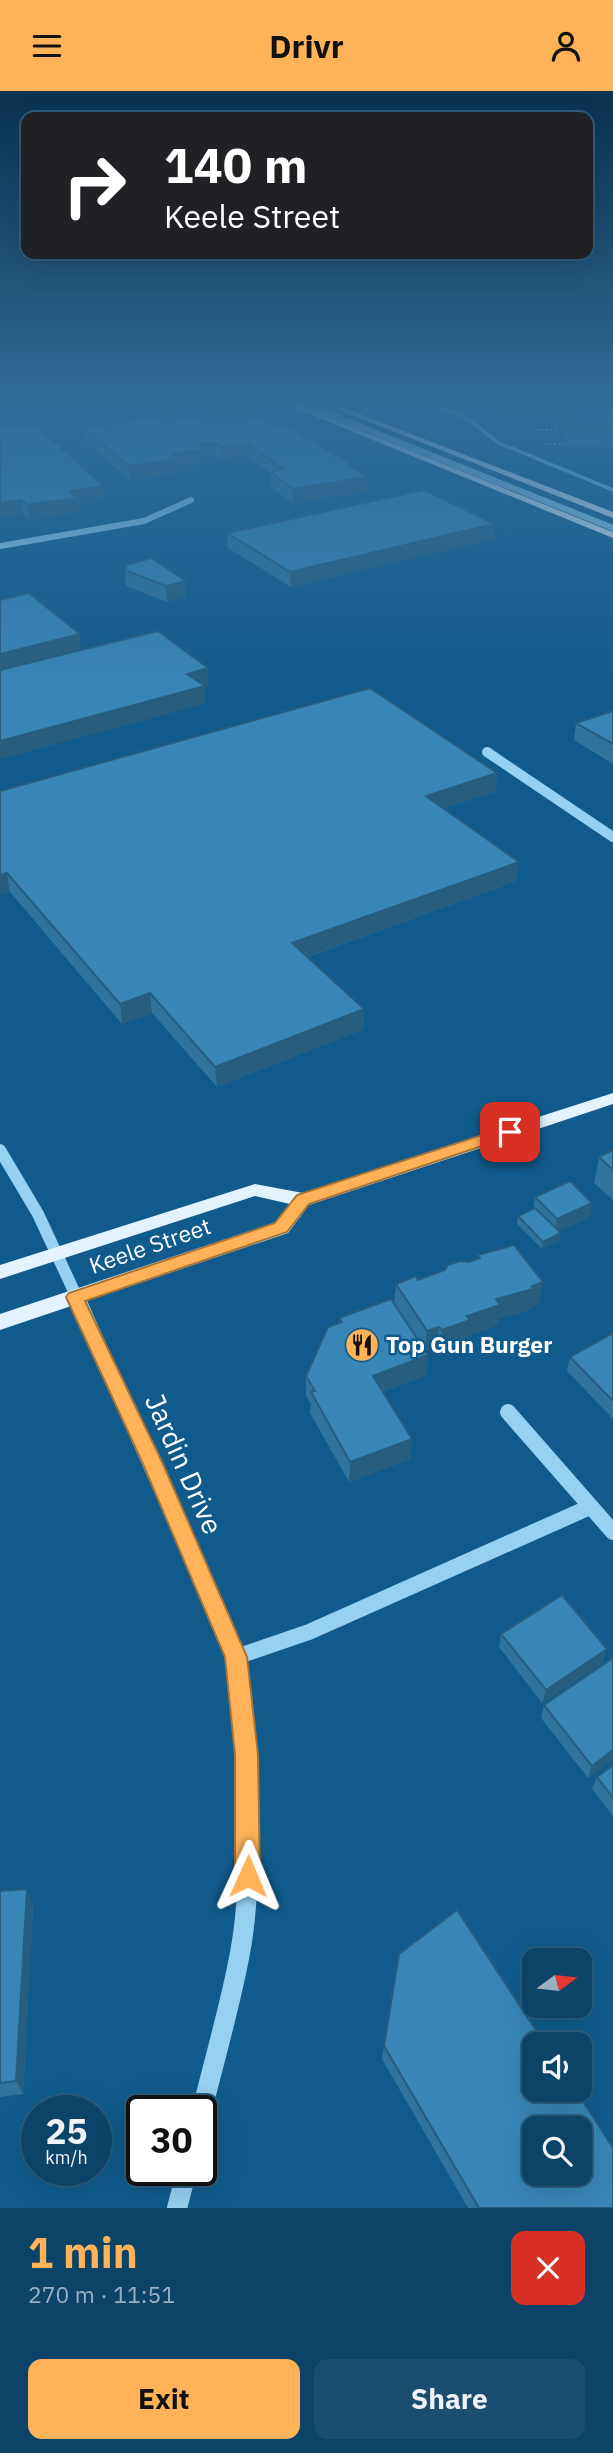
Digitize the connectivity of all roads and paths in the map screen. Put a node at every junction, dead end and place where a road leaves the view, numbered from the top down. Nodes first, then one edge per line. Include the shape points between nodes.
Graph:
1 (185, 503) edge
2 (532, 503) edge
3 (550, 503) edge
4 (579, 503) edge
5 (613, 516) edge
6 (613, 528) edge
7 (613, 535) edge
8 (0, 546) edge
9 (487, 752) dead end
10 (613, 837) edge
11 (613, 1098) edge
12 (0, 1150) edge
13 (303, 1199) junction
14 (57, 1253) junction
15 (0, 1272) edge
16 (75, 1297) junction
17 (0, 1322) edge
18 (508, 1412) dead end
19 (590, 1507) junction
20 (613, 1532) edge
21 (236, 1657) junction
22 (206, 2095) edge
23 (183, 2186) edge
24 (177, 2208) edge

1 - 8 street via 144,521
2 - 7 main road
3 - 6 street
4 - 5 main road
9 - 10 street
11 - 13 main road, Keele Street
12 - 14 street, Jardin Drive
13 - 14 main road, Keele Street via 255,1190
13 - 16 main road, Keele Street via 281,1228
14 - 15 main road, Keele Street
14 - 16 street, Jardin Drive
16 - 17 main road, Keele Street
16 - 21 street, Jardin Drive
18 - 19 street
19 - 20 street
19 - 21 street via 309,1632
21 - 22 street, Jardin Drive via 246,1755 247,1898 240,1953
23 - 24 street

